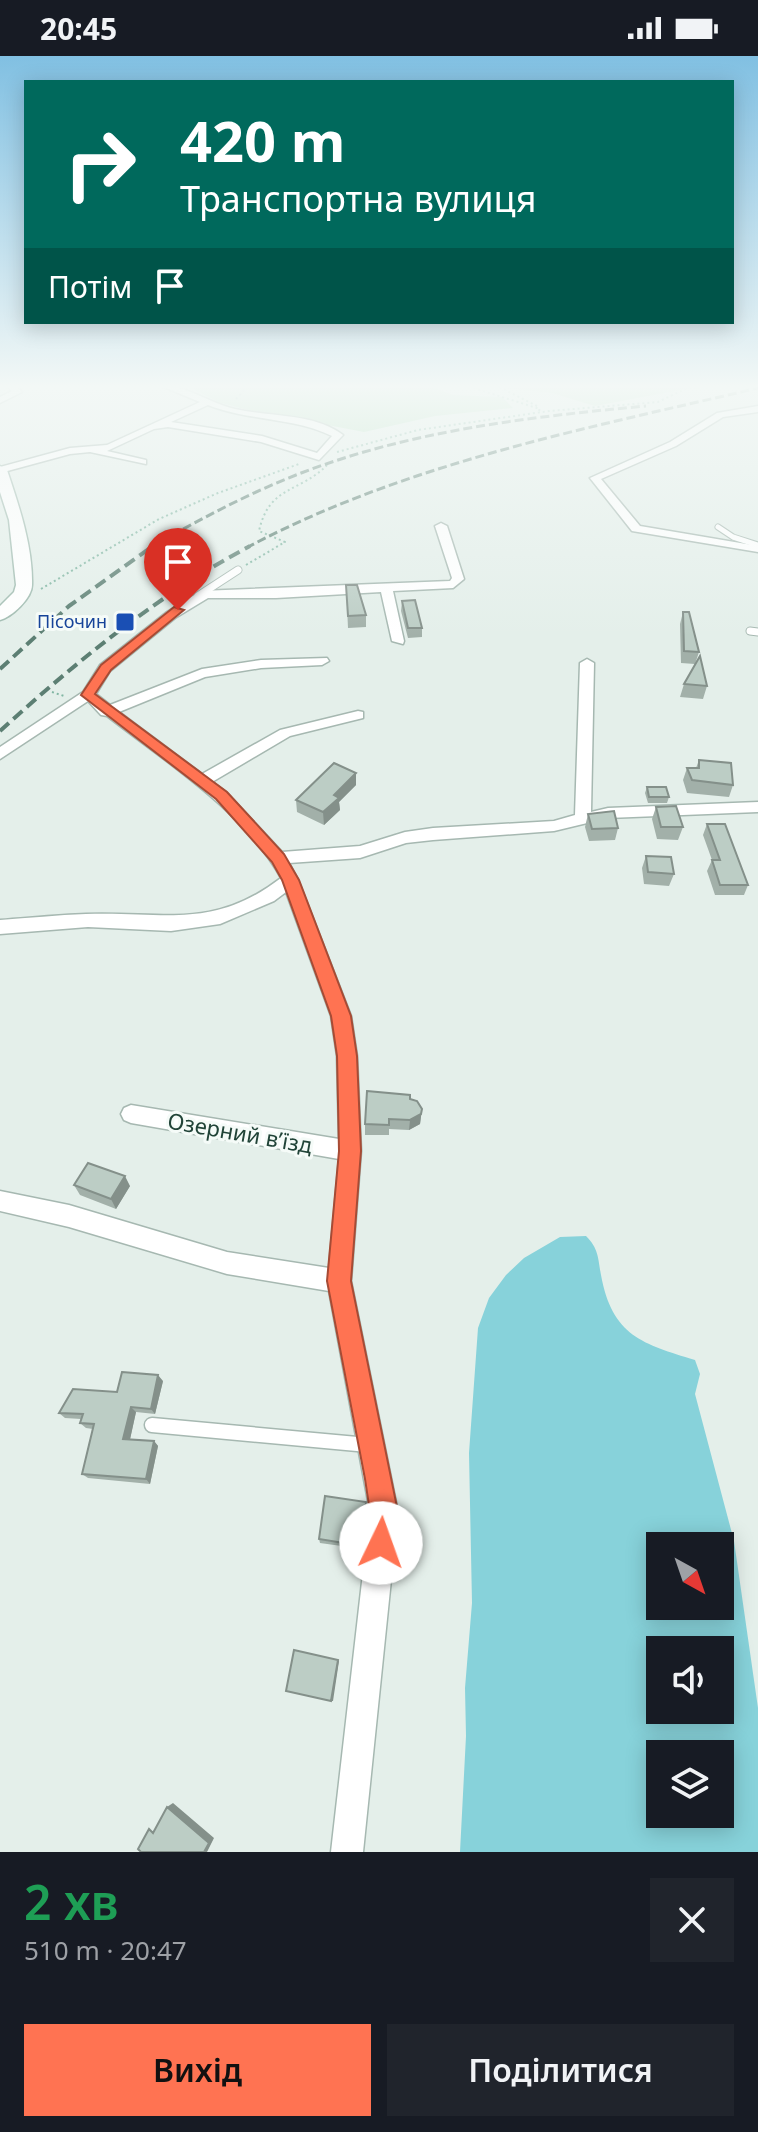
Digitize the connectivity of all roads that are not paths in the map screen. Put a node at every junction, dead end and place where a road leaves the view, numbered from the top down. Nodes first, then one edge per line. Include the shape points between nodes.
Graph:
1 (616, 469) edge
2 (0, 470) edge
3 (441, 526) dead end
4 (718, 527) dead end
5 (758, 547) edge
6 (238, 570) road end
7 (386, 588) junction
8 (195, 598) junction
9 (0, 615) edge
10 (398, 641) dead end
11 (322, 661) dead end
12 (587, 663) dead end
13 (88, 695) junction
14 (106, 712) junction
15 (358, 715) dead end
16 (0, 754) edge
17 (202, 781) junction
18 (758, 807) edge
19 (583, 817) junction
20 (278, 858) junction
21 (290, 880) junction
22 (0, 927) edge
23 (131, 1114) dead end
24 (350, 1151) junction
25 (0, 1201) edge
26 (339, 1281) junction
27 (152, 1425) dead end
28 (371, 1446) junction
29 (347, 1852) edge

1 - 5 street via 595,478 636,529
2 - 9 street via 16,520 24,585 22,594
3 - 7 street via 457,581
4 - 5 lane
6 - 8 lane
7 - 8 street via 212,593
7 - 10 street
8 - 13 street via 105,668
11 - 14 street via 202,673
12 - 19 street
13 - 14 street
13 - 16 street
14 - 17 street
15 - 17 street via 285,733
17 - 20 street via 238,811
18 - 19 street
19 - 20 street via 554,826 433,834 360,852
20 - 21 street
21 - 22 street via 239,912 195,921 88,920
21 - 24 street via 341,1016
23 - 24 street, Озерний в’їзд
24 - 26 street
25 - 26 street via 227,1263
26 - 28 street
27 - 28 lane
28 - 29 street via 384,1512

